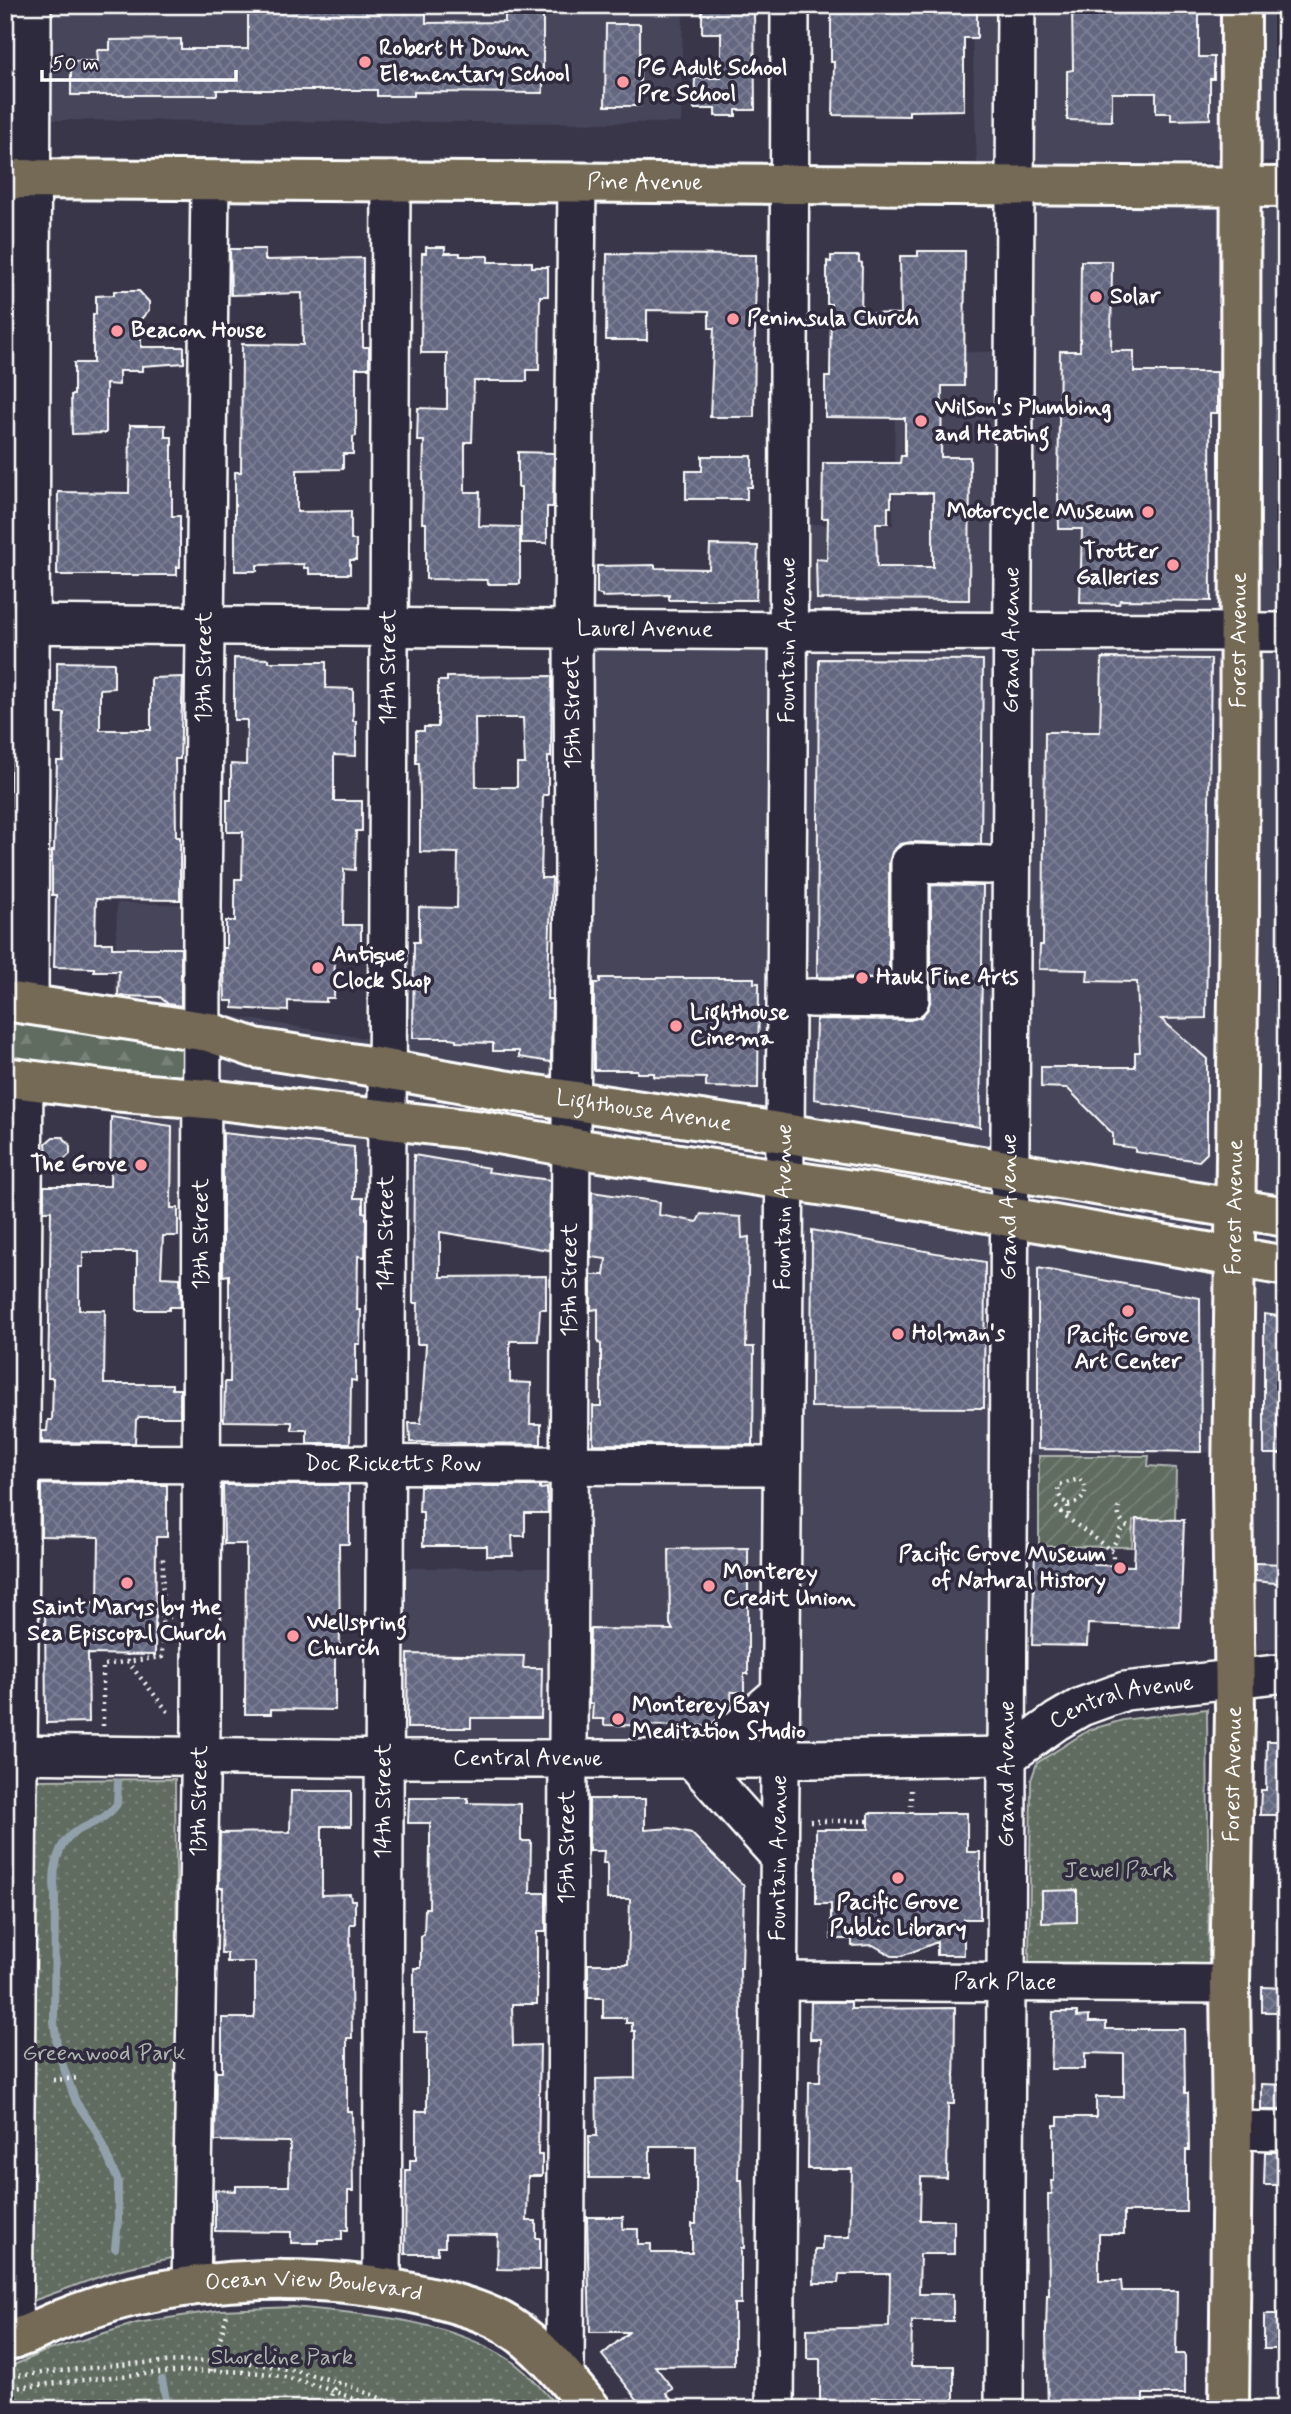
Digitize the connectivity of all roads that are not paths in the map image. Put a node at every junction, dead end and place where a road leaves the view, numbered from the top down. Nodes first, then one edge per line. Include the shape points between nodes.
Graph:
1 (32, 5) edge
2 (790, 5) edge
3 (1016, 5) edge
4 (1241, 5) edge
5 (18, 179) edge
6 (210, 181) junction
7 (391, 181) junction
8 (577, 182) junction
9 (790, 184) junction
10 (1015, 184) junction
11 (1242, 186) junction
12 (1286, 187) edge
13 (17, 624) edge
14 (206, 624) junction
15 (390, 627) junction
16 (573, 628) junction
17 (788, 631) junction
18 (1012, 631) junction
19 (1238, 631) junction
20 (1286, 632) edge
21 (988, 865) dead end
22 (810, 999) dead end
23 (17, 1003) edge
24 (202, 1031) junction
25 (388, 1069) junction
26 (15, 1078) edge
27 (202, 1099) junction
28 (571, 1102) junction
29 (388, 1118) junction
30 (785, 1133) junction
31 (571, 1147) junction
32 (785, 1181) junction
33 (1011, 1195) junction
34 (1237, 1209) junction
35 (1286, 1217) edge
36 (1236, 1257) junction
37 (1286, 1266) edge
38 (13, 1463) edge
39 (201, 1464) junction
40 (385, 1464) junction
41 (571, 1464) junction
42 (782, 1466) junction
43 (1286, 1673) edge
44 (1235, 1678) junction
45 (781, 1692) junction
46 (12, 1754) edge
47 (201, 1756) junction
48 (1008, 1756) junction
49 (568, 1758) junction
50 (383, 1759) junction
51 (698, 1759) junction
52 (781, 1759) junction
53 (780, 1857) junction
54 (779, 1981) junction
55 (1006, 1983) junction
56 (1230, 1984) junction
57 (1232, 2130) junction
58 (1286, 2131) edge
59 (191, 2286) junction
60 (382, 2287) junction
61 (9, 2340) edge
62 (565, 2377) junction
63 (591, 2409) edge
64 (775, 2409) edge
65 (1004, 2409) edge
66 (1229, 2409) edge

1 - 5 street
2 - 9 street, Fountain Avenue
3 - 10 street, Grand Avenue
4 - 11 main road, Forest Avenue
5 - 6 main road, Pine Avenue
5 - 13 street
6 - 7 main road, Pine Avenue
6 - 14 street, 13th Street
7 - 8 main road, Pine Avenue
7 - 15 street, 14th Street
8 - 9 main road, Pine Avenue
8 - 16 street, 15th Street
9 - 10 main road, Pine Avenue
9 - 17 street, Fountain Avenue
10 - 11 main road, Pine Avenue
10 - 18 street, Grand Avenue
11 - 12 main road, Pine Avenue
11 - 19 main road, Forest Avenue
13 - 14 street, Laurel Avenue
13 - 23 street
14 - 15 street, Laurel Avenue
14 - 24 street, 13th Street
15 - 16 street, Laurel Avenue
15 - 25 street, 14th Street
16 - 17 street, Laurel Avenue
16 - 28 street, 15th Street
17 - 18 street, Laurel Avenue
17 - 30 street, Fountain Avenue
18 - 19 street, Laurel Avenue
18 - 33 street, Grand Avenue
19 - 20 street, Laurel Avenue
19 - 34 main road, Forest Avenue
21 - 22 street via 911,863 910,999
23 - 24 main road, Lighthouse Avenue
24 - 25 main road, Lighthouse Avenue via 255,1048
24 - 27 street, 13th Street
25 - 28 main road, Lighthouse Avenue
25 - 29 street, 14th Street
26 - 27 main road, Lighthouse Avenue
26 - 38 street
27 - 29 main road, Lighthouse Avenue
27 - 39 street, 13th Street
28 - 30 main road, Lighthouse Avenue
28 - 31 street, 15th Street
29 - 31 main road, Lighthouse Avenue
29 - 40 street, 14th Street
30 - 32 street, Fountain Avenue
30 - 33 main road, Lighthouse Avenue
31 - 32 main road, Lighthouse Avenue
31 - 41 street, 15th Street
32 - 33 main road, Lighthouse Avenue via 885,1195
32 - 42 street, Fountain Avenue
33 - 34 main road, Lighthouse Avenue
33 - 36 main road, Lighthouse Avenue
33 - 48 street, Grand Avenue
34 - 35 main road, Lighthouse Avenue
34 - 36 main road, Forest Avenue
36 - 37 main road, Lighthouse Avenue
36 - 44 main road, Forest Avenue
38 - 39 street, Doc Ricketts Row
38 - 46 street
39 - 40 street, Doc Ricketts Row
39 - 47 street, 13th Street
40 - 41 street, Doc Ricketts Row
40 - 50 street, 14th Street
41 - 42 street, Doc Ricketts Row
41 - 49 street, 15th Street
42 - 45 street, Fountain Avenue
43 - 44 street, Central Avenue
44 - 48 street, Central Avenue via 1125,1691 1101,1699 1057,1721
44 - 56 main road, Forest Avenue
45 - 51 street
45 - 52 street, Fountain Avenue
46 - 47 street, Central Avenue
46 - 61 street
47 - 50 street, Central Avenue
47 - 59 street, 13th Street
48 - 52 street, Central Avenue
48 - 55 street, Grand Avenue
49 - 50 street, Central Avenue
49 - 51 street, Central Avenue
49 - 62 street, 15th Street
50 - 60 street, 14th Street
51 - 52 street, Central Avenue
51 - 53 street
52 - 53 street, Fountain Avenue
53 - 54 street, Fountain Avenue
54 - 55 street, Park Place
54 - 64 street, Fountain Avenue
55 - 56 street, Park Place
55 - 65 street, Grand Avenue
56 - 57 main road, Forest Avenue
57 - 58 street
57 - 66 main road, Forest Avenue
59 - 60 main road, Ocean View Boulevard via 291,2280
59 - 61 main road, Ocean View Boulevard via 82,2311
60 - 62 main road, Ocean View Boulevard via 464,2306 506,2324 531,2341
62 - 63 main road, Ocean View Boulevard

